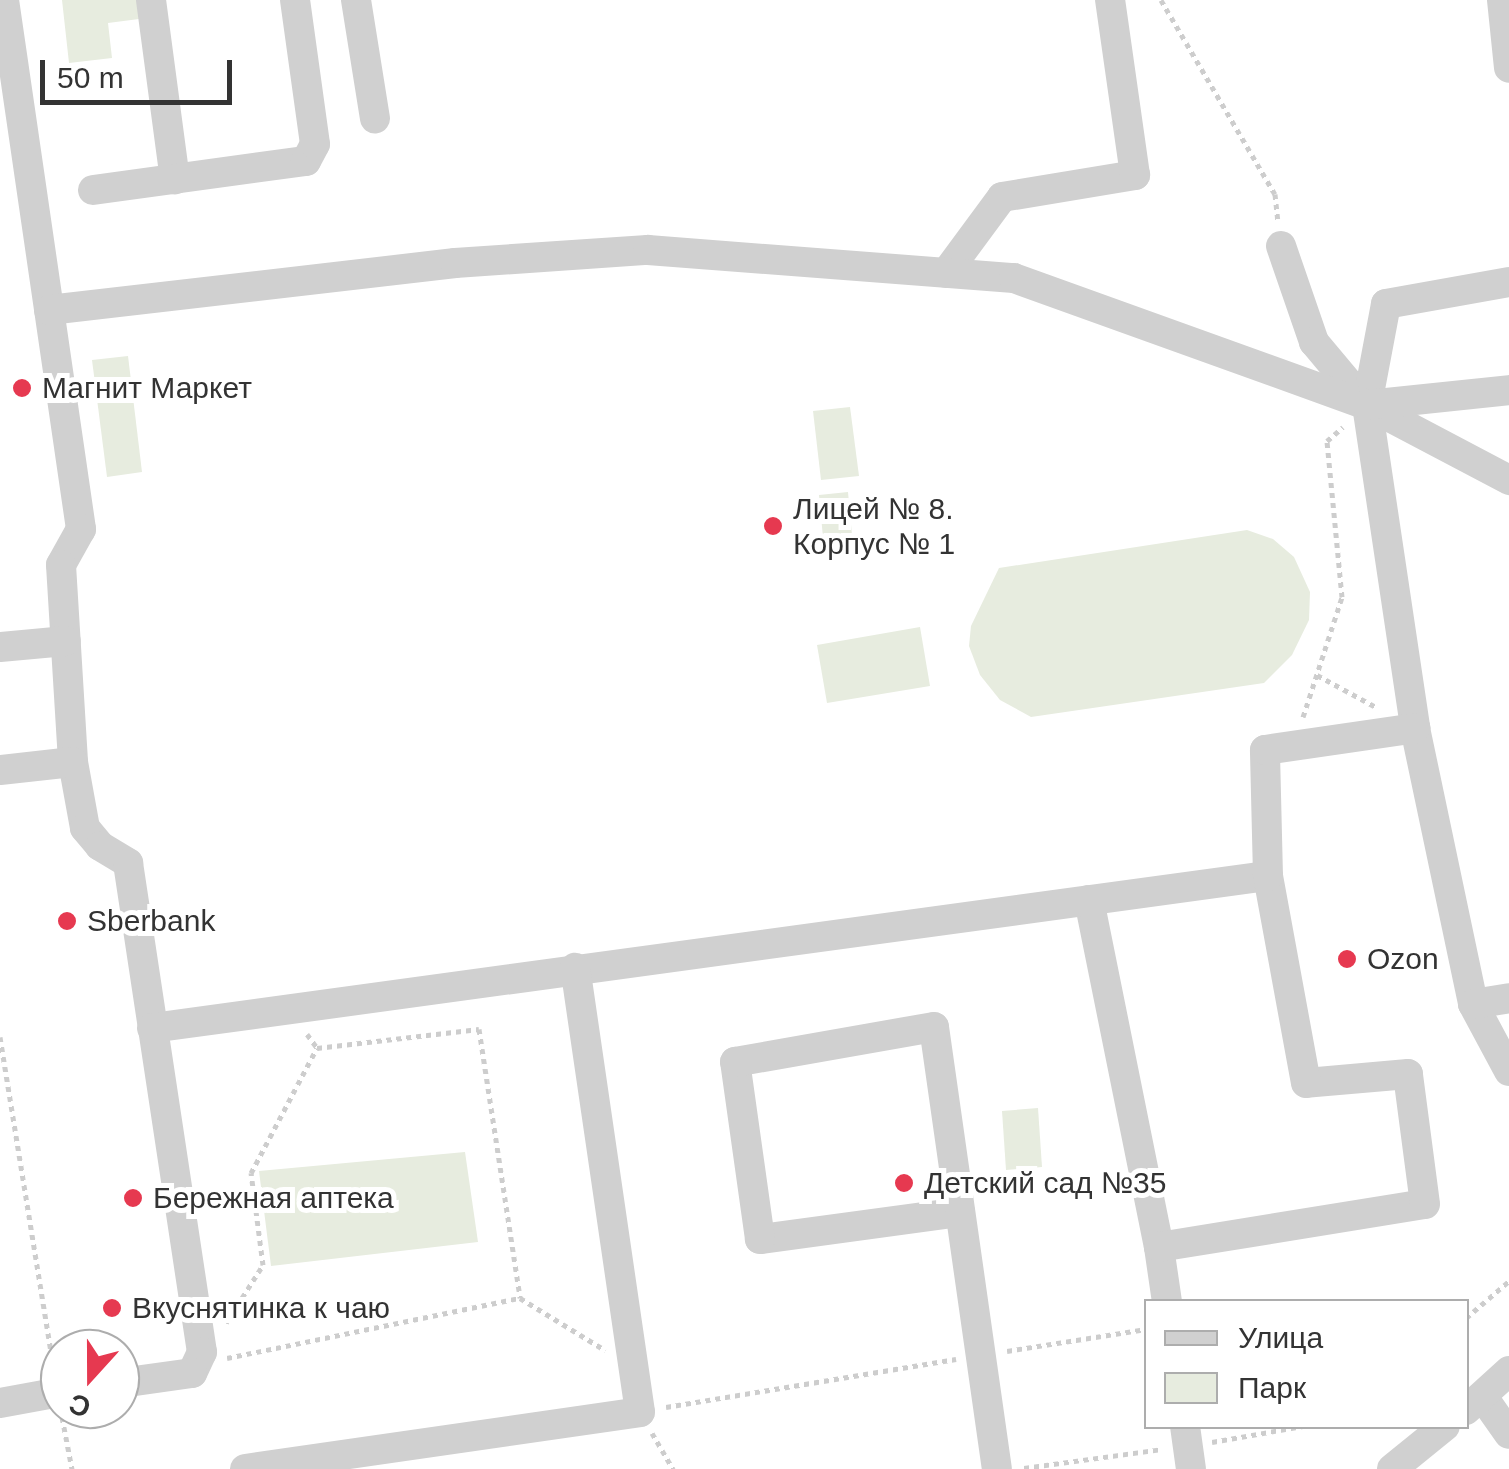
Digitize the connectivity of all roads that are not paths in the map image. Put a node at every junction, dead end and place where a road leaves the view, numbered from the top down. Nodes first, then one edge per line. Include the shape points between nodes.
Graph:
1 (4, 0) edge
2 (151, 0) edge
3 (295, 0) edge
4 (356, 0) edge
5 (1110, 0) edge
6 (1502, 0) edge
7 (1509, 68) edge
8 (375, 118) dead end
9 (176, 178) junction
10 (93, 190) dead end
11 (1281, 246) road end
12 (946, 273) junction
13 (1509, 282) edge
14 (49, 310) junction
15 (1509, 390) edge
16 (1367, 405) junction
17 (1509, 480) edge
18 (66, 640) junction
19 (0, 647) edge
20 (1415, 728) junction
21 (73, 762) junction
22 (0, 770) edge
23 (1268, 876) junction
24 (1090, 900) junction
25 (574, 968) junction
26 (1509, 998) edge
27 (1474, 1004) junction
28 (152, 1028) junction
29 (1509, 1072) edge
30 (960, 1212) junction
31 (1159, 1247) junction
32 (1167, 1299) edge
33 (1509, 1372) edge
34 (140, 1381) edge
35 (40, 1400) edge
36 (0, 1403) edge
37 (1475, 1404) edge
38 (1185, 1429) edge
39 (1441, 1429) edge
40 (1509, 1434) edge
41 (245, 1469) edge
42 (997, 1469) edge
43 (1191, 1469) edge
44 (1392, 1469) edge

1 - 14 street
2 - 9 street
3 - 9 street via 314,153 306,160
4 - 8 street
5 - 12 street via 1135,176 1002,197
6 - 7 street
9 - 10 street
11 - 16 street via 1314,342
12 - 14 street via 648,250 455,263
12 - 16 street via 1014,278
13 - 16 street via 1386,304
14 - 18 street via 82,529 61,565
15 - 16 street
16 - 17 street
16 - 20 street
18 - 19 street
18 - 21 street
20 - 23 street via 1265,750
20 - 27 street
21 - 22 street
21 - 28 street via 85,828 128,862
23 - 24 street
23 - 31 street via 1306,1083 1408,1074 1424,1204
24 - 25 street
24 - 31 street
25 - 28 street
25 - 41 street via 640,1412
26 - 27 street
27 - 29 street
28 - 34 street via 202,1352 192,1373
30 - 30 street via 934,1027 735,1062 760,1239
30 - 42 street
31 - 32 street
33 - 37 street
35 - 36 street
37 - 40 street
38 - 43 street
39 - 44 street

